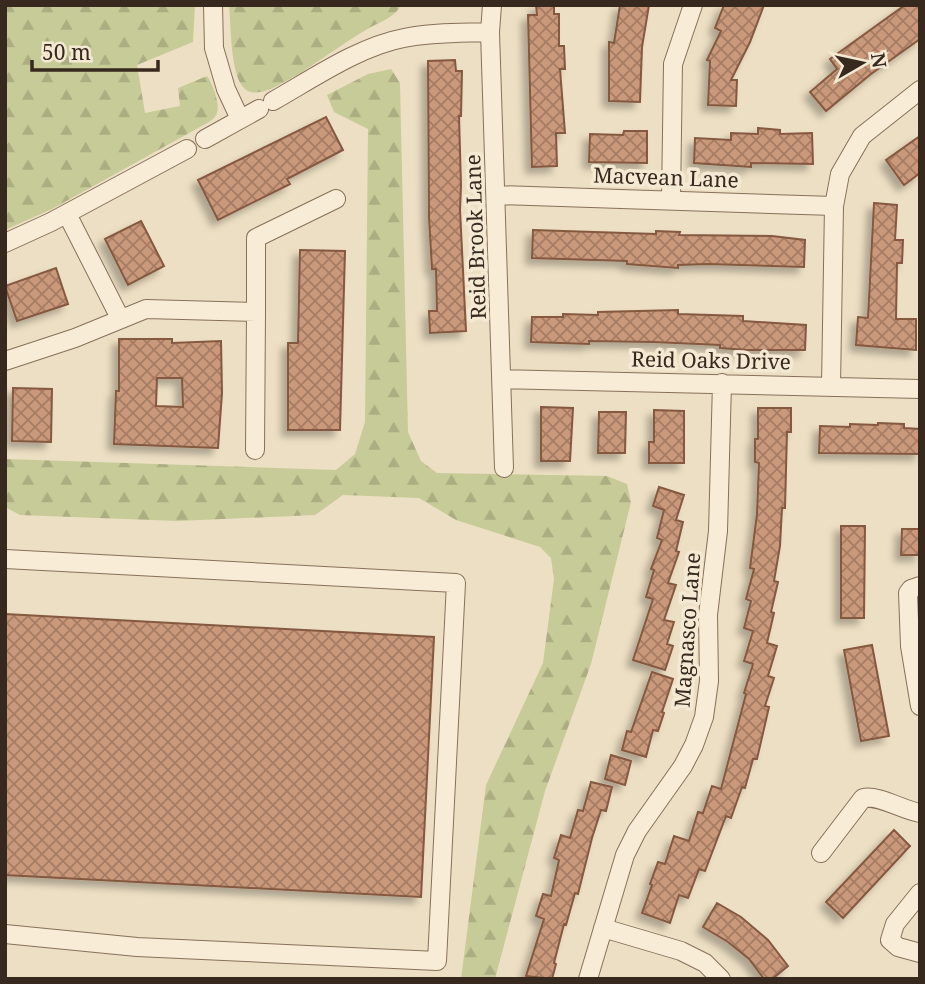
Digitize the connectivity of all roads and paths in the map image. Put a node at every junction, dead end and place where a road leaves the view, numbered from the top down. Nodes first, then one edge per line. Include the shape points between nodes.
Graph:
1 (213, 5) edge
2 (492, 5) edge
3 (693, 5) edge
4 (490, 32) junction
5 (920, 90) edge
6 (240, 120) junction
7 (205, 139) dead end
8 (187, 149) dead end
9 (497, 195) junction
10 (336, 199) dead end
11 (671, 200) junction
12 (834, 206) junction
13 (67, 214) junction
14 (5, 243) edge
15 (256, 312) junction
16 (120, 318) junction
17 (5, 361) edge
18 (501, 379) junction
19 (722, 383) junction
20 (831, 386) junction
21 (920, 389) edge
22 (255, 450) dead end
23 (505, 468) dead end
24 (5, 559) edge
25 (914, 590) edge
26 (919, 704) edge
27 (920, 813) edge
28 (821, 853) dead end
29 (920, 893) edge
30 (603, 928) junction
31 (5, 933) edge
32 (920, 953) edge
33 (588, 979) edge
34 (722, 979) edge

1 - 6 street via 214,48
2 - 4 street, Reid Brook Lane
3 - 11 street via 673,64
4 - 6 street via 434,34 385,43
4 - 9 street, Reid Brook Lane
5 - 12 street via 862,136 839,174
6 - 7 street
8 - 13 street
9 - 11 street, Macvean Lane
9 - 18 street, Reid Brook Lane
10 - 15 street via 256,238
11 - 12 street, Macvean Lane
12 - 20 street
13 - 14 street
13 - 16 street
15 - 16 street via 146,309
15 - 22 street
16 - 17 street
18 - 19 street, Reid Oaks Drive
18 - 23 street, Reid Brook Lane
19 - 20 street, Reid Oaks Drive
19 - 30 street, Magnasco Lane via 718,531 708,615 709,681 704,717 683,766 625,855
20 - 21 street, Reid Oaks Drive
24 - 31 street via 456,583 437,961 137,947
25 - 26 street via 910,646
27 - 28 street via 863,798
29 - 32 street via 895,924 890,940
30 - 33 street, Magnasco Lane
30 - 34 street via 681,951 705,963

